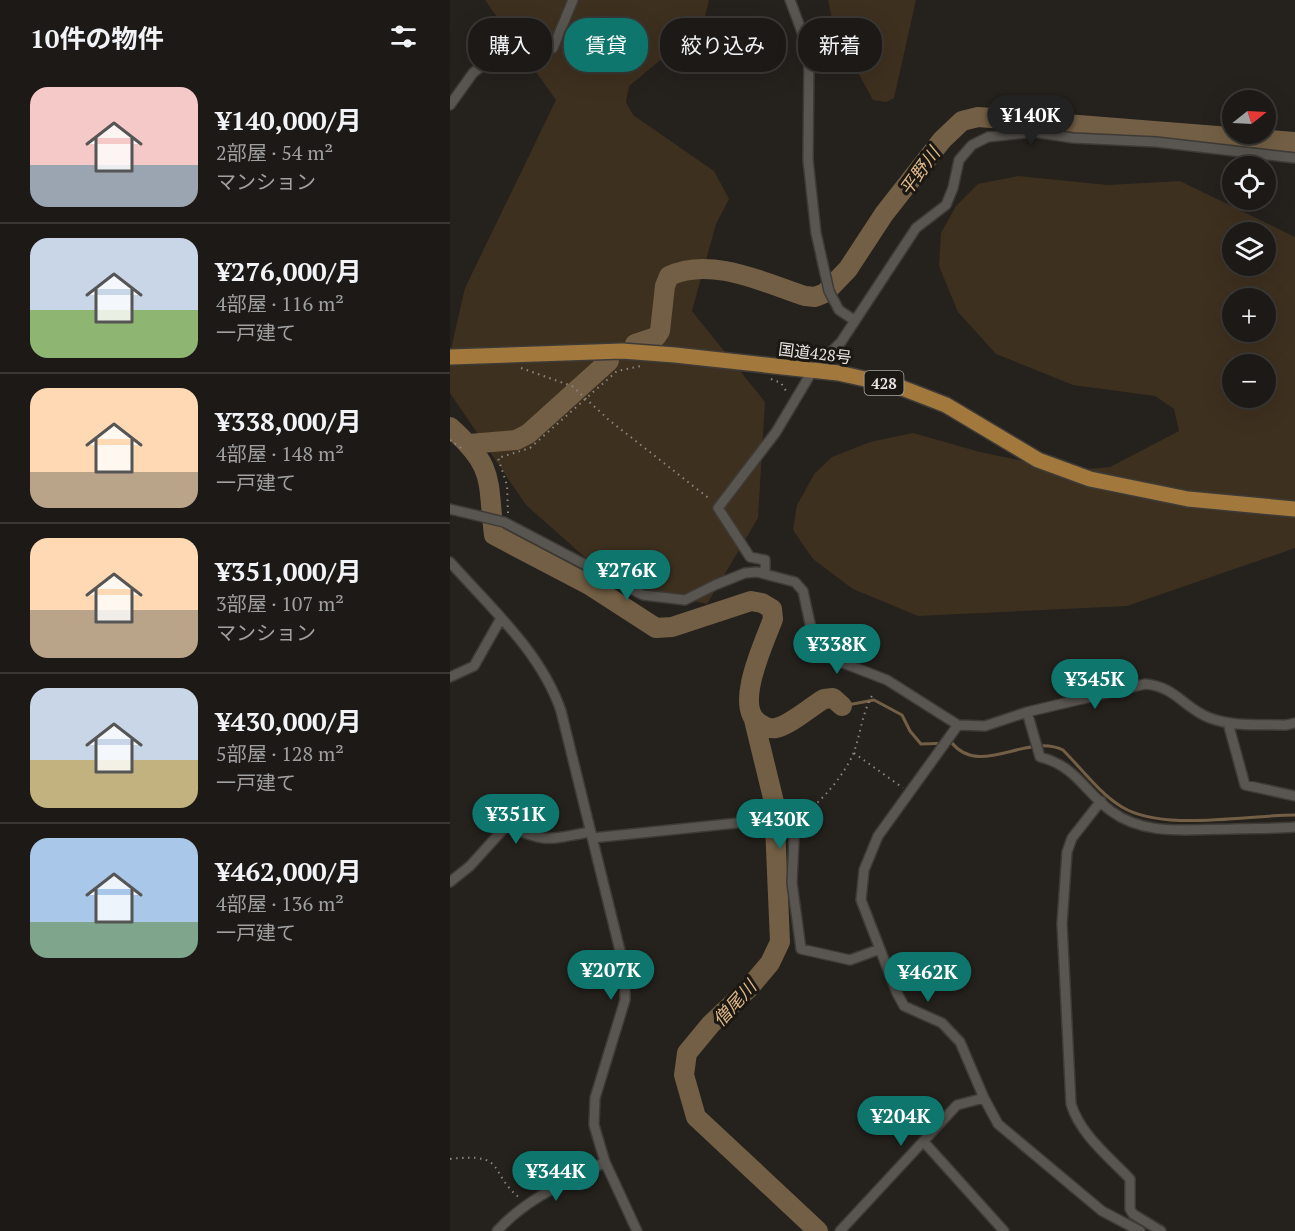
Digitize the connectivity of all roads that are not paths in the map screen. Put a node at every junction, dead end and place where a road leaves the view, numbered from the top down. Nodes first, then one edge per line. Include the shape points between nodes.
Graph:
1 (573, 0) edge
2 (790, 0) edge
3 (450, 105) edge
4 (1295, 158) edge
5 (854, 320) junction
6 (450, 357) edge
7 (813, 370) junction
8 (450, 509) edge
9 (1295, 509) edge
10 (450, 562) edge
11 (765, 572) junction
12 (500, 620) junction
13 (450, 677) edge
14 (1028, 712) junction
15 (1227, 723) junction
16 (1295, 723) edge
17 (958, 725) junction
18 (1295, 796) edge
19 (1101, 801) junction
20 (1295, 827) edge
21 (591, 835) junction
22 (450, 882) edge
23 (880, 949) junction
24 (984, 1098) junction
25 (924, 1142) junction
26 (604, 1162) junction
27 (498, 1231) edge
28 (637, 1231) edge
29 (840, 1231) edge
30 (1004, 1231) edge
31 (1140, 1231) edge
32 (1161, 1231) edge

1 - 3 street via 553,48 541,55 484,64
2 - 5 street via 809,60 808,160 816,233 829,291 839,310
4 - 5 street via 1034,132 988,137 972,145 958,160 946,205 916,228
5 - 7 street via 841,342
6 - 7 highway, 国道428号 / 428 via 622,351
7 - 9 highway, 国道428号 / 428 via 868,379 922,395 970,418 1038,460 1090,479 1188,499
7 - 11 street via 789,412 718,508 750,557 765,560
8 - 11 street via 504,522 643,595 686,600 745,573
10 - 12 street
11 - 17 street via 795,582 803,591 814,642 825,656 887,680
12 - 13 street via 474,666
12 - 21 street via 533,657 552,686
14 - 15 street via 1145,684 1161,685 1208,718
14 - 17 street via 985,726
14 - 19 street via 1040,757 1071,770
15 - 16 street
15 - 18 street via 1245,785
17 - 23 street via 878,836 864,870 861,900
19 - 20 street via 1133,824 1153,829
19 - 32 street via 1072,838 1067,852 1062,924 1071,1104 1092,1139 1130,1179 1133,1214
21 - 22 street via 535,839 507,825
21 - 23 street via 795,817 792,883 801,949 850,960
21 - 26 street via 625,971 625,1000 595,1098 594,1125
23 - 24 street via 904,1006 951,1031 960,1042
24 - 25 street via 957,1105
24 - 31 street via 998,1124 1102,1211
25 - 29 street
25 - 30 street
26 - 27 street via 527,1203
26 - 28 street

